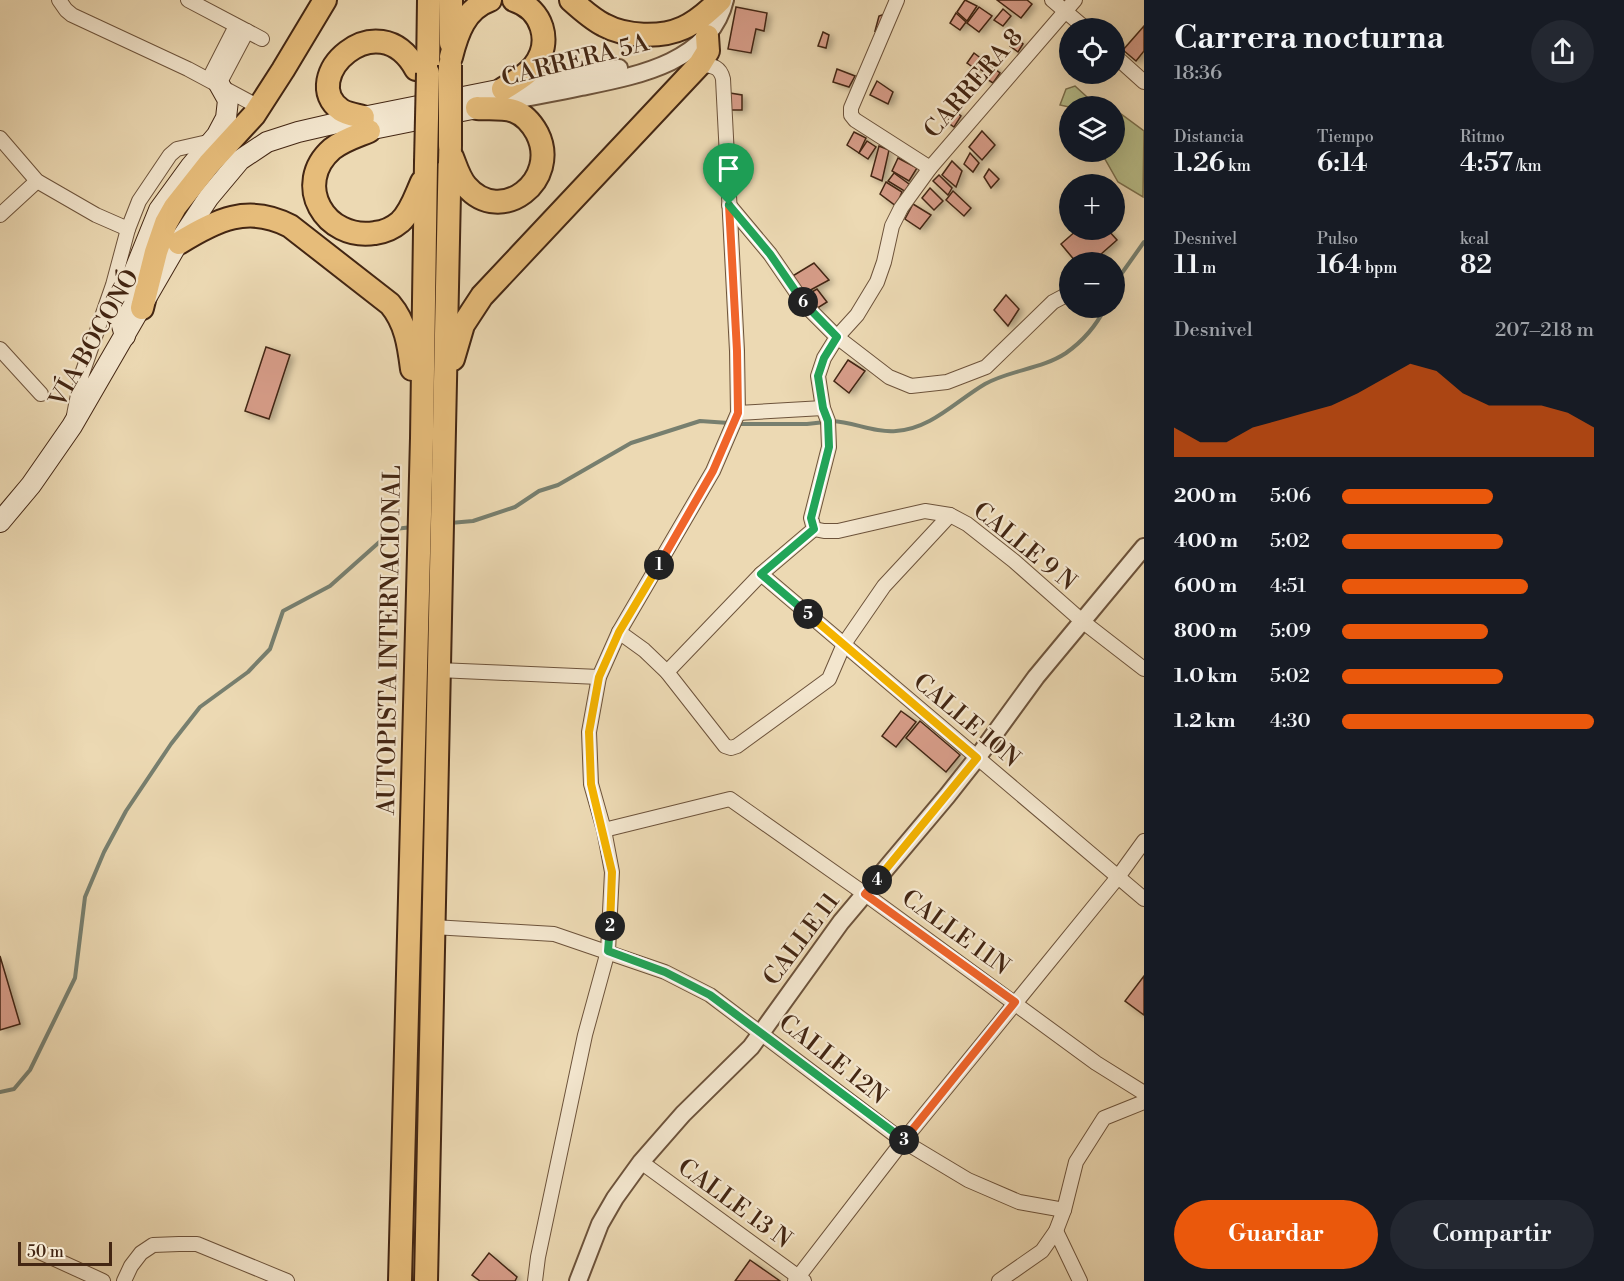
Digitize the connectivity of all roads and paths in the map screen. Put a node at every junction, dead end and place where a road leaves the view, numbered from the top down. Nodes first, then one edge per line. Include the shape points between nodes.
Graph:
1 (59, 0) edge
2 (188, 0) edge
3 (325, 0) edge
4 (429, 0) edge
5 (451, 0) edge
6 (490, 0) edge
7 (514, 0) edge
8 (571, 0) edge
9 (723, 0) edge
10 (897, 0) edge
11 (1052, 0) edge
12 (1070, 5) edge
13 (1078, 18) edge
14 (242, 29) junction
15 (707, 36) junction
16 (262, 39) dead end
17 (451, 61) junction
18 (700, 64) junction
19 (1125, 65) edge
20 (422, 71) junction
21 (214, 82) junction
22 (1144, 82) edge
23 (503, 89) junction
24 (259, 107) junction
25 (477, 108) junction
26 (366, 124) junction
27 (0, 138) edge
28 (212, 141) junction
29 (450, 148) junction
30 (426, 168) junction
31 (930, 168) junction
32 (37, 181) junction
33 (146, 189) junction
34 (164, 202) junction
35 (729, 205) junction
36 (0, 215) edge
37 (128, 229) junction
38 (179, 243) junction
39 (1059, 299) edge
40 (142, 308) junction
41 (125, 336) junction
42 (837, 337) junction
43 (0, 349) edge
44 (41, 394) dead end
45 (444, 402) junction
46 (823, 408) junction
47 (738, 413) junction
48 (72, 426) junction
49 (422, 438) junction
50 (950, 515) junction
51 (0, 522) edge
52 (814, 529) junction
53 (1144, 547) edge
54 (761, 574) junction
55 (1082, 621) junction
56 (619, 632) junction
57 (844, 645) junction
58 (438, 669) junction
59 (1144, 669) edge
60 (667, 672) junction
61 (599, 677) junction
62 (977, 758) junction
63 (603, 830) junction
64 (1144, 841) edge
65 (1118, 877) junction
66 (865, 894) junction
67 (1144, 899) edge
68 (433, 927) junction
69 (608, 951) junction
70 (1015, 1002) junction
71 (762, 1032) junction
72 (1144, 1093) edge
73 (1144, 1102) edge
74 (903, 1141) junction
75 (640, 1162) junction
76 (1064, 1210) junction
77 (1056, 1231) junction
78 (36, 1250) dead end
79 (799, 1280) edge
80 (104, 1281) edge
81 (124, 1281) edge
82 (287, 1281) edge
83 (400, 1281) edge
84 (426, 1281) edge
85 (535, 1281) edge
86 (578, 1281) edge
87 (999, 1281) edge
88 (1080, 1281) edge

1 - 21 street via 72,15
2 - 14 street
3 - 24 highway
4 - 20 highway, AUTOPISTA INTERNACIONAL
5 - 17 highway, AUTOPISTA INTERNACIONAL
6 - 17 highway via 467,16 457,35
7 - 23 highway via 537,16 543,28 543,42 535,65
8 - 9 highway via 606,26 648,34 684,28
9 - 15 street, CARRERA 5A via 720,17
9 - 23 street, CARRERA 5A via 697,34 663,56 627,67
10 - 31 street, CARRERA 8 via 850,108 851,115
11 - 12 street
12 - 13 street
12 - 31 street, CARRERA 8
14 - 16 street
14 - 21 street
15 - 18 highway via 708,51
15 - 25 street, CARRERA 5A via 684,54 640,74
17 - 29 highway, AUTOPISTA INTERNACIONAL, bridge
18 - 35 street via 717,67 723,79
18 - 45 highway via 477,302 458,340
19 - 22 street
20 - 26 highway via 403,45 387,33 368,32 350,42 332,65 327,90 340,109
20 - 30 highway, AUTOPISTA INTERNACIONAL, bridge
21 - 24 street
21 - 28 main road via 226,94 229,108
23 - 26 main road, VÍA BOCONÓ
24 - 40 highway via 175,207 156,252
25 - 26 main road, VÍA BOCONÓ
25 - 29 highway via 510,110 528,121 541,146 542,164 537,178 515,198 486,199 465,185
26 - 30 highway via 333,149 317,171 315,195 333,224 362,234 395,226 411,207
26 - 38 main road, VÍA BOCONÓ via 262,156 226,175
27 - 32 street
28 - 33 street via 177,149
28 - 34 main road
29 - 45 highway, AUTOPISTA INTERNACIONAL
30 - 49 highway, AUTOPISTA INTERNACIONAL
31 - 42 street, CARRERA 8 via 892,226 877,282 857,315
32 - 36 street
32 - 37 street
33 - 34 street
33 - 37 street
34 - 41 main road via 121,304
35 - 42 street via 805,305
35 - 47 street
37 - 48 street via 82,374
38 - 40 main road, VÍA BOCONÓ
38 - 49 highway via 210,225 238,216 276,219 384,298 396,311 406,334
39 - 42 street via 986,367 947,382 911,386 889,376
40 - 41 main road, VÍA BOCONÓ
41 - 48 main road, VÍA BOCONÓ
42 - 46 street, CARRERA 8 via 818,376
43 - 44 street
45 - 58 highway, AUTOPISTA INTERNACIONAL
46 - 47 street
46 - 52 street, CARRERA 8 via 829,447 811,518
47 - 56 street via 713,471
48 - 51 main road, VÍA BOCONÓ
49 - 83 highway, AUTOPISTA INTERNACIONAL
50 - 52 street, CALLE 9 N via 925,511 838,531
50 - 55 street, CALLE 9 N via 1006,555
50 - 57 street via 884,586
52 - 54 street
53 - 55 street, CALLE 11
54 - 57 street, CALLE 10N
54 - 60 street
55 - 59 street, CALLE 9 N
55 - 62 street, CALLE 11 via 1036,676
56 - 60 street
56 - 61 street
57 - 60 street via 829,679 731,748 725,746
57 - 62 street, CALLE 10N
58 - 61 street
58 - 68 highway, AUTOPISTA INTERNACIONAL
61 - 63 street via 589,732 591,784
62 - 65 street, CALLE 10N
62 - 66 street, CALLE 11
63 - 66 street, CALLE 11N via 730,799
63 - 69 street via 612,872
64 - 65 street
65 - 67 street, CALLE 10N
65 - 70 street
66 - 70 street, CALLE 11N
66 - 71 street, CALLE 11
68 - 69 street, CALLE 12N via 554,934
68 - 84 highway, AUTOPISTA INTERNACIONAL
69 - 71 street, CALLE 12N via 665,972 710,995
69 - 85 street via 585,1035
70 - 72 street, CALLE 11N via 1096,1063
70 - 74 street
71 - 74 street, CALLE 12N
71 - 75 street, CALLE 11
73 - 76 street via 1104,1118 1076,1162
74 - 76 street, CALLE 12N via 1019,1202
74 - 79 street
75 - 79 street, CALLE 13 N
75 - 86 street, CALLE 11 via 600,1224
76 - 77 street
77 - 87 street via 1042,1251
77 - 88 street
78 - 80 street
81 - 82 street via 141,1253 153,1245 178,1244 197,1244

